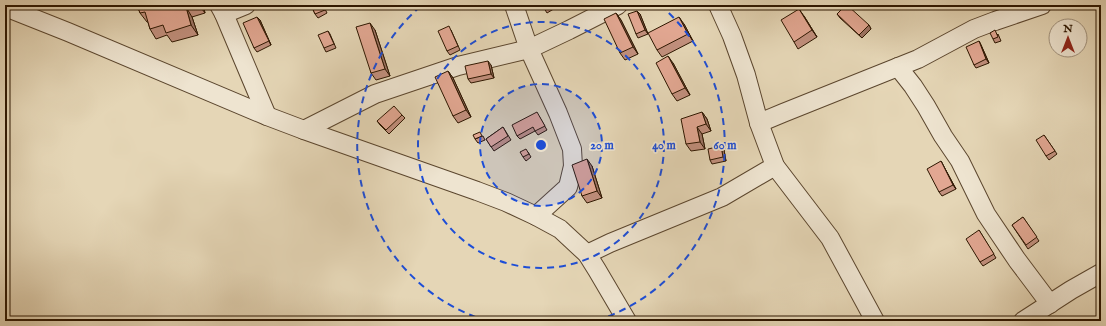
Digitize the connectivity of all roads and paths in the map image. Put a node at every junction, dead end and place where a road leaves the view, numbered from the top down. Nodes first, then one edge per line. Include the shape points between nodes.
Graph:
1 (246, 5) edge
2 (514, 5) edge
3 (618, 5) edge
4 (718, 5) edge
5 (1042, 5) edge
6 (5, 7) edge
7 (222, 10) edge
8 (529, 49) junction
9 (898, 67) junction
10 (267, 116) junction
11 (759, 123) junction
12 (304, 130) junction
13 (775, 166) junction
14 (536, 216) junction
15 (587, 254) junction
16 (1101, 273) edge
17 (1050, 304) junction
18 (627, 321) edge
19 (875, 321) edge
20 (1023, 321) edge

1 - 7 street
2 - 8 street
3 - 8 street
4 - 11 street via 746,75
5 - 9 street via 974,29
6 - 10 street
7 - 10 street
8 - 12 street via 458,66 375,94
8 - 14 street via 564,127 572,149 573,166 568,187
9 - 11 street
9 - 17 street via 913,86 960,161 986,214
10 - 12 street
11 - 13 street
12 - 14 street via 477,191
13 - 15 street via 722,197
13 - 19 street via 830,238
14 - 15 street via 560,229
15 - 18 street
16 - 17 street
17 - 20 street

